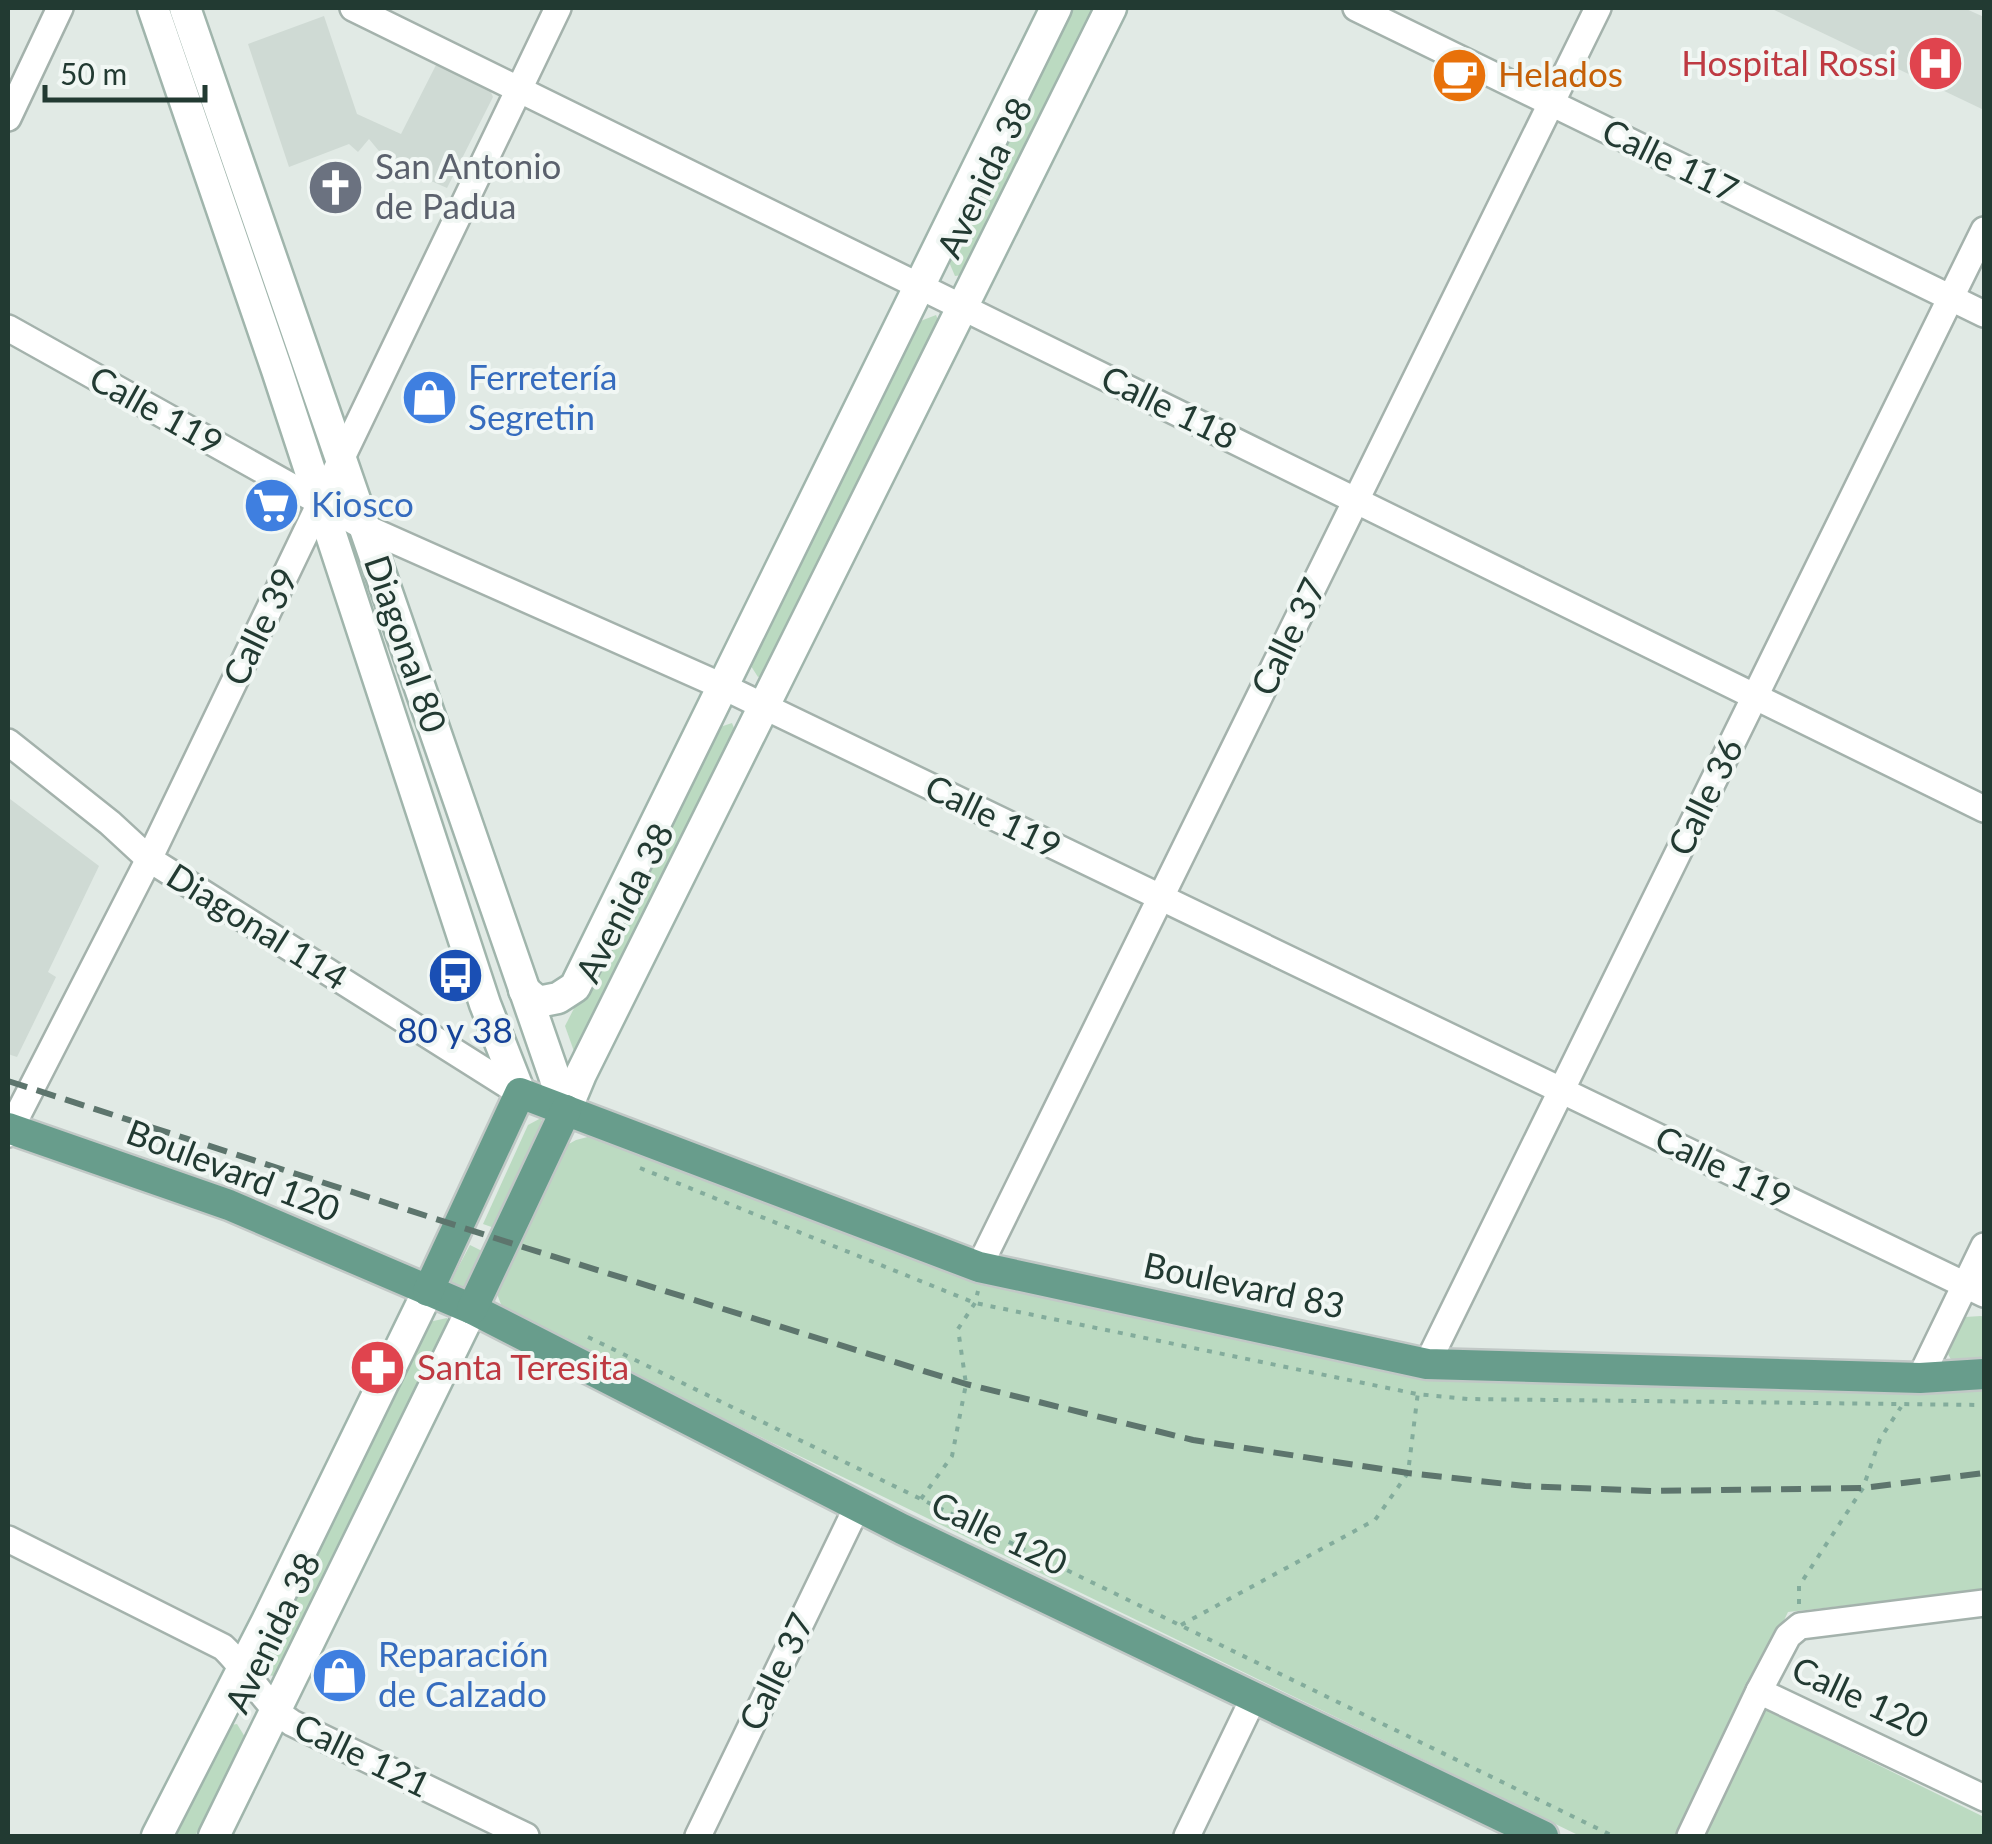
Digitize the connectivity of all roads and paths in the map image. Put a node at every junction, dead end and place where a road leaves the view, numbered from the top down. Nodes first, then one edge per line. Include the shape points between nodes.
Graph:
1 (60, 8) edge
2 (154, 8) edge
3 (185, 8) edge
4 (353, 8) edge
5 (558, 8) edge
6 (1056, 8) edge
7 (1111, 8) edge
8 (1356, 8) edge
9 (1598, 8) edge
10 (519, 89) junction
11 (1551, 103) junction
12 (8, 118) edge
13 (1984, 230) edge
14 (920, 286) junction
15 (1951, 298) junction
16 (963, 307) junction
17 (1984, 314) edge
18 (8, 328) edge
19 (342, 460) junction
20 (1356, 500) junction
21 (321, 503) junction
22 (364, 527) junction
23 (724, 687) junction
24 (1755, 696) junction
25 (766, 708) junction
26 (8, 742) edge
27 (1984, 809) edge
28 (149, 860) junction
29 (1161, 898) junction
30 (524, 990) junction
31 (1562, 1091) junction
32 (520, 1093) junction
33 (566, 1110) junction
34 (8, 1130) edge
35 (639, 1168) dead end
36 (1984, 1246) edge
37 (979, 1266) junction
38 (1975, 1290) edge
39 (428, 1291) junction
40 (975, 1303) junction
41 (472, 1310) junction
42 (582, 1335) dead end
43 (1427, 1364) junction
44 (1984, 1374) edge
45 (1920, 1378) junction
46 (1417, 1394) junction
47 (1984, 1405) edge
48 (1901, 1406) junction
49 (920, 1501) junction
50 (857, 1507) junction
51 (8, 1539) edge
52 (1984, 1604) edge
53 (1180, 1625) junction
54 (1800, 1626) junction
55 (243, 1665) junction
56 (1759, 1691) junction
57 (1254, 1698) junction
58 (276, 1712) junction
59 (1984, 1798) edge
60 (157, 1836) edge
61 (214, 1836) edge
62 (526, 1836) edge
63 (698, 1836) edge
64 (1188, 1836) edge
65 (1542, 1836) edge
66 (1613, 1836) edge
67 (1690, 1836) edge

1 - 12 street
2 - 21 main road, Diagonal 80
3 - 19 main road, Diagonal 80
4 - 10 street, Calle 118
5 - 10 street, Calle 39
6 - 14 main road, Avenida 38
7 - 16 main road, Avenida 38
8 - 11 street, Calle 117
9 - 11 street, Calle 37
10 - 14 street, Calle 118
10 - 19 street, Calle 39
11 - 15 street, Calle 117
11 - 20 street, Calle 37
13 - 15 street, Calle 36
14 - 16 street, Calle 118
14 - 23 main road, Avenida 38
15 - 17 street, Calle 117
15 - 24 street, Calle 36
16 - 20 street, Calle 118
16 - 25 main road, Avenida 38
18 - 21 street, Calle 119
19 - 21 street, Calle 39
19 - 22 main road, Diagonal 80
20 - 24 street, Calle 118
20 - 29 street, Calle 37
21 - 22 street, Calle 119
21 - 28 street, Calle 39
21 - 32 main road, Diagonal 80
22 - 23 street, Calle 119
22 - 30 main road, Diagonal 80
23 - 25 street, Calle 119
23 - 30 main road, Avenida 38 via 575,987 538,1002
24 - 27 street, Calle 118
24 - 31 street, Calle 36
25 - 29 street, Calle 119
25 - 33 main road, Avenida 38
26 - 28 street, Diagonal 114
28 - 32 street, Diagonal 114
28 - 34 street, Calle 39
29 - 31 street, Calle 119
29 - 37 street, Calle 37
30 - 33 main road, Diagonal 80
31 - 38 street, Calle 119
31 - 43 street, Calle 36
32 - 33 main road, Boulevard 83
32 - 39 main road, Avenida 38
33 - 37 main road, Boulevard 83
33 - 41 main road, Avenida 38
34 - 39 main road, Boulevard 120 via 229,1205
35 - 40 path
36 - 38 street
37 - 40 path
37 - 43 main road, Boulevard 83
38 - 45 street
39 - 41 main road, Calle 120
39 - 55 main road, Avenida 38
40 - 46 path
40 - 49 path via 958,1329 966,1384 952,1456
41 - 50 main road, Calle 120
41 - 58 main road, Avenida 38
42 - 49 path
43 - 45 main road, Boulevard 83
43 - 46 path
44 - 45 main road, Boulevard 83
45 - 48 path
46 - 48 path
46 - 53 path via 1408,1473 1374,1520
47 - 48 path
48 - 54 path via 1880,1439 1863,1488 1799,1586
49 - 53 path
50 - 57 main road, Calle 120
50 - 63 street, Calle 37
51 - 55 street, Calle 121 via 223,1647
52 - 54 street
53 - 66 path
54 - 56 street
55 - 58 street, Calle 121
55 - 60 main road, Avenida 38
56 - 59 street, Calle 120
56 - 67 street
57 - 64 street
57 - 65 main road, Calle 120
58 - 61 main road, Avenida 38
58 - 62 street, Calle 121

